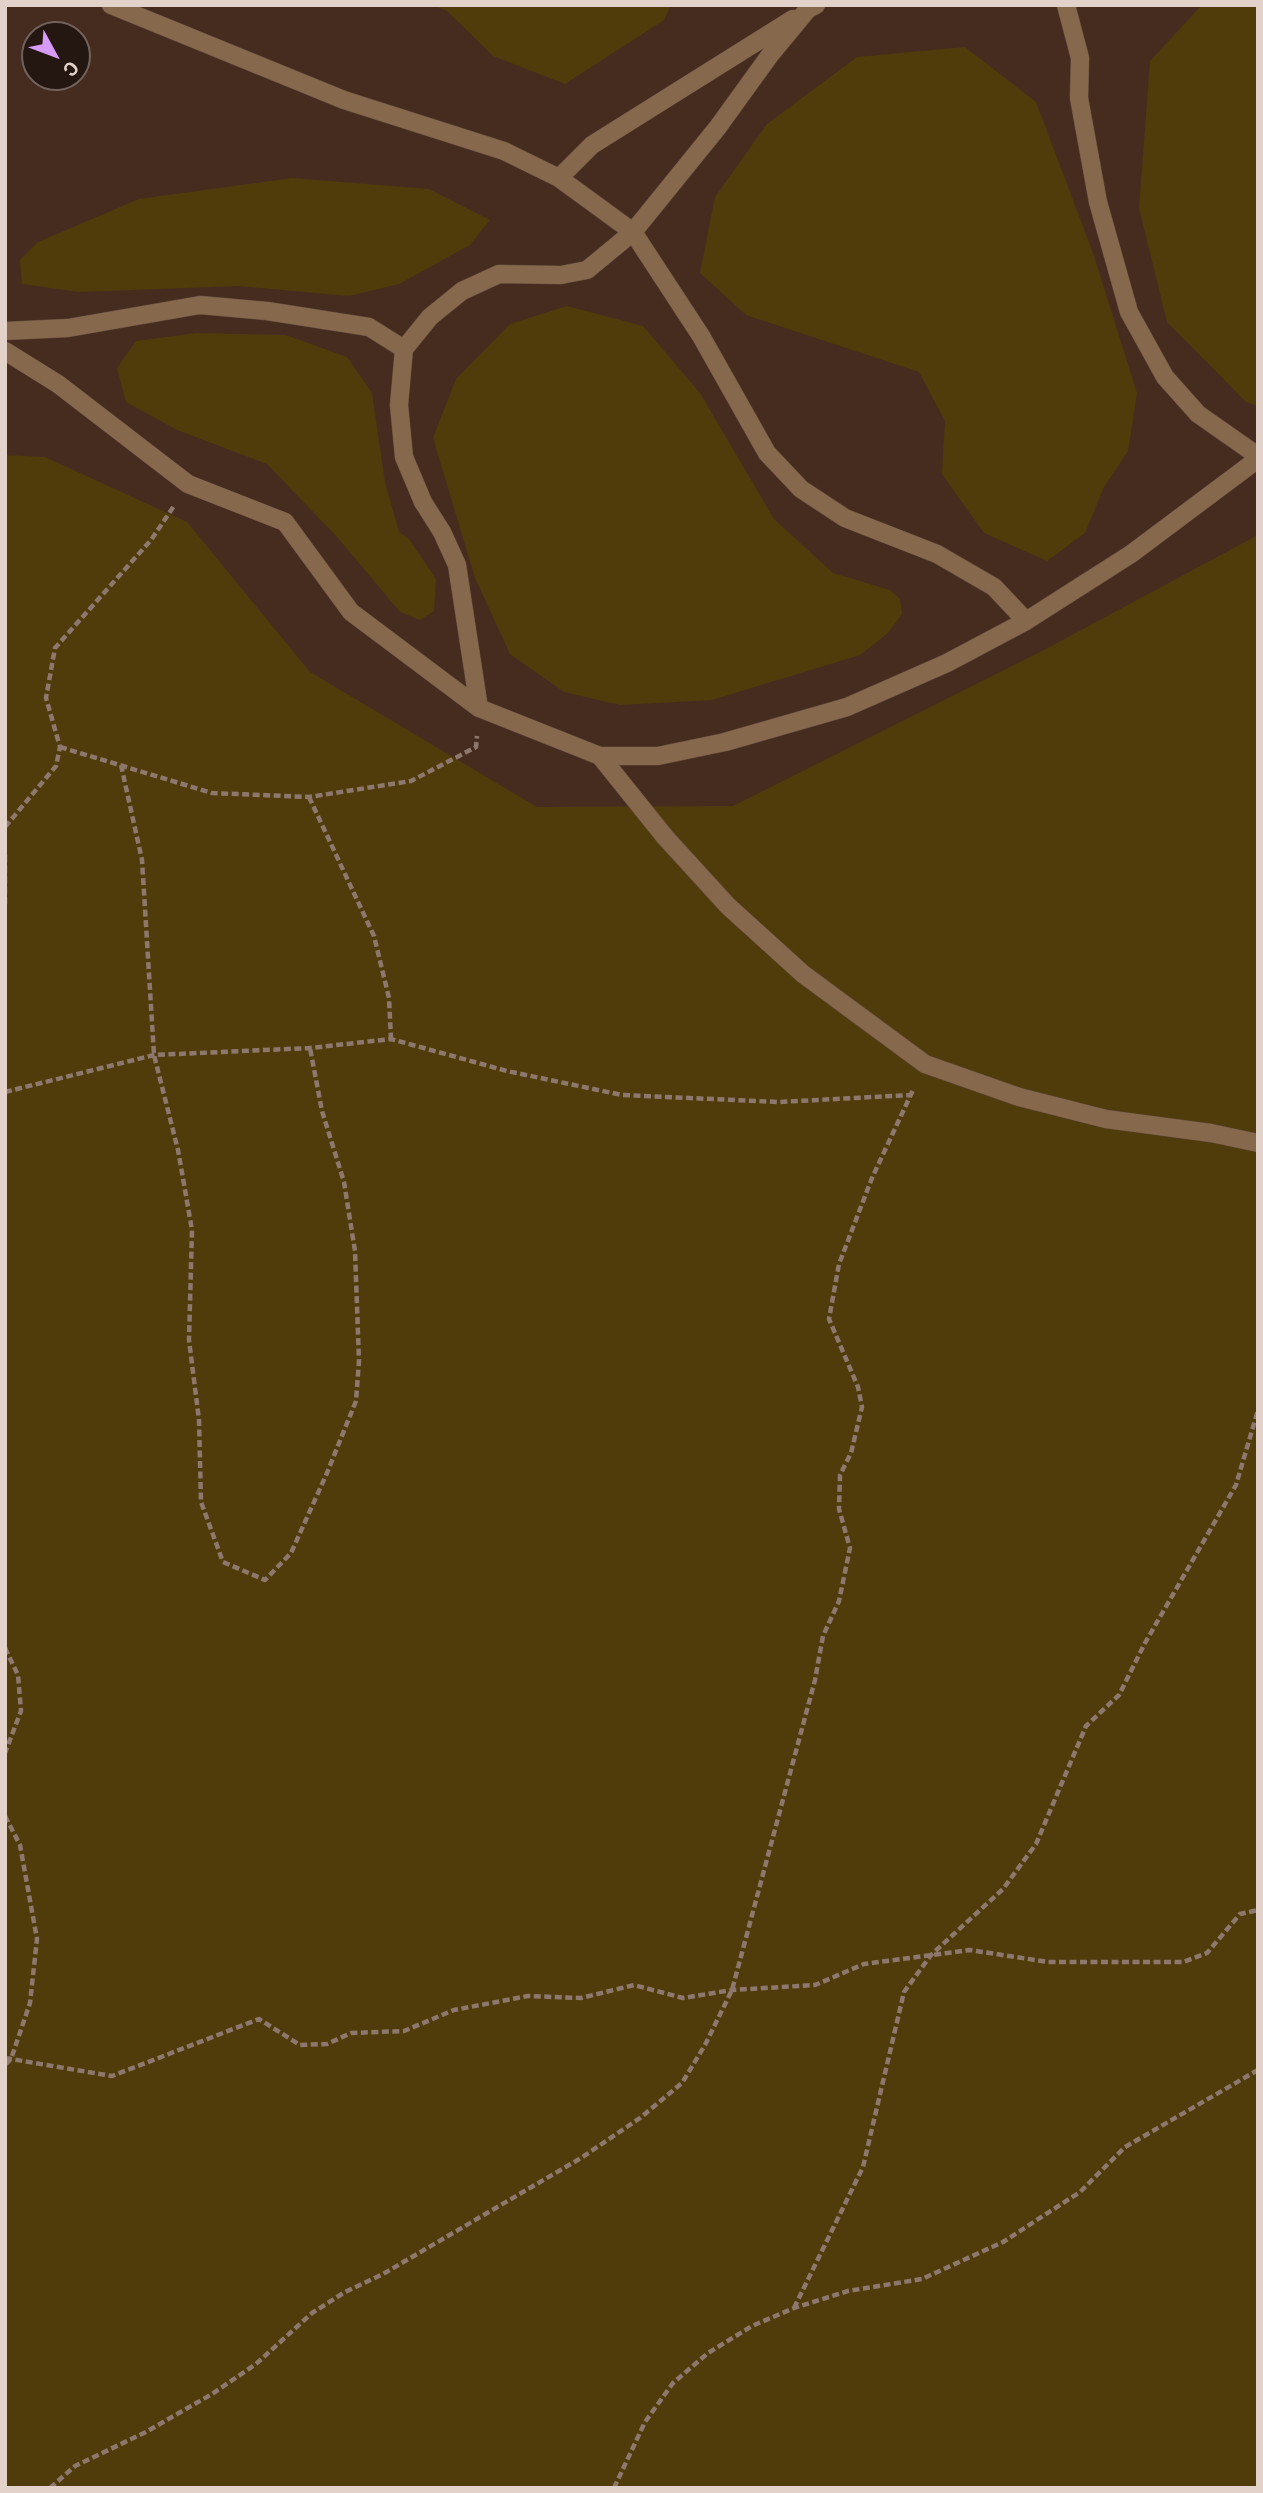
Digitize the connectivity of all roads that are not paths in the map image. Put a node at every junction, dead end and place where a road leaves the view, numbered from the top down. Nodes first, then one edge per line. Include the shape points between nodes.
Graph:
1 (111, 5) edge
2 (1066, 5) edge
3 (812, 7) edge
4 (559, 178) junction
5 (633, 232) junction
6 (5, 331) edge
7 (404, 349) junction
8 (5, 351) edge
9 (1258, 458) edge
10 (1026, 621) junction
11 (480, 708) junction
12 (600, 755) junction
13 (1258, 1143) edge

1 - 4 lane via 344,100 504,151
2 - 9 lane via 1080,58 1079,98 1098,202 1129,312 1166,377 1198,414
3 - 4 lane via 592,145
3 - 5 lane
4 - 5 lane
5 - 7 lane via 587,270 561,275 499,274 462,291 430,317
5 - 10 lane via 701,336 767,453 800,489 845,518 937,554 994,587
6 - 7 lane via 68,328 200,305 369,327
7 - 11 lane via 399,405 404,457 457,565
8 - 11 lane via 58,384 188,484 285,522 351,612
9 - 10 lane via 1142,546
10 - 12 lane via 947,663 846,707 658,756
11 - 12 lane
12 - 13 lane via 727,906 803,974 925,1064 1019,1097 1106,1119

